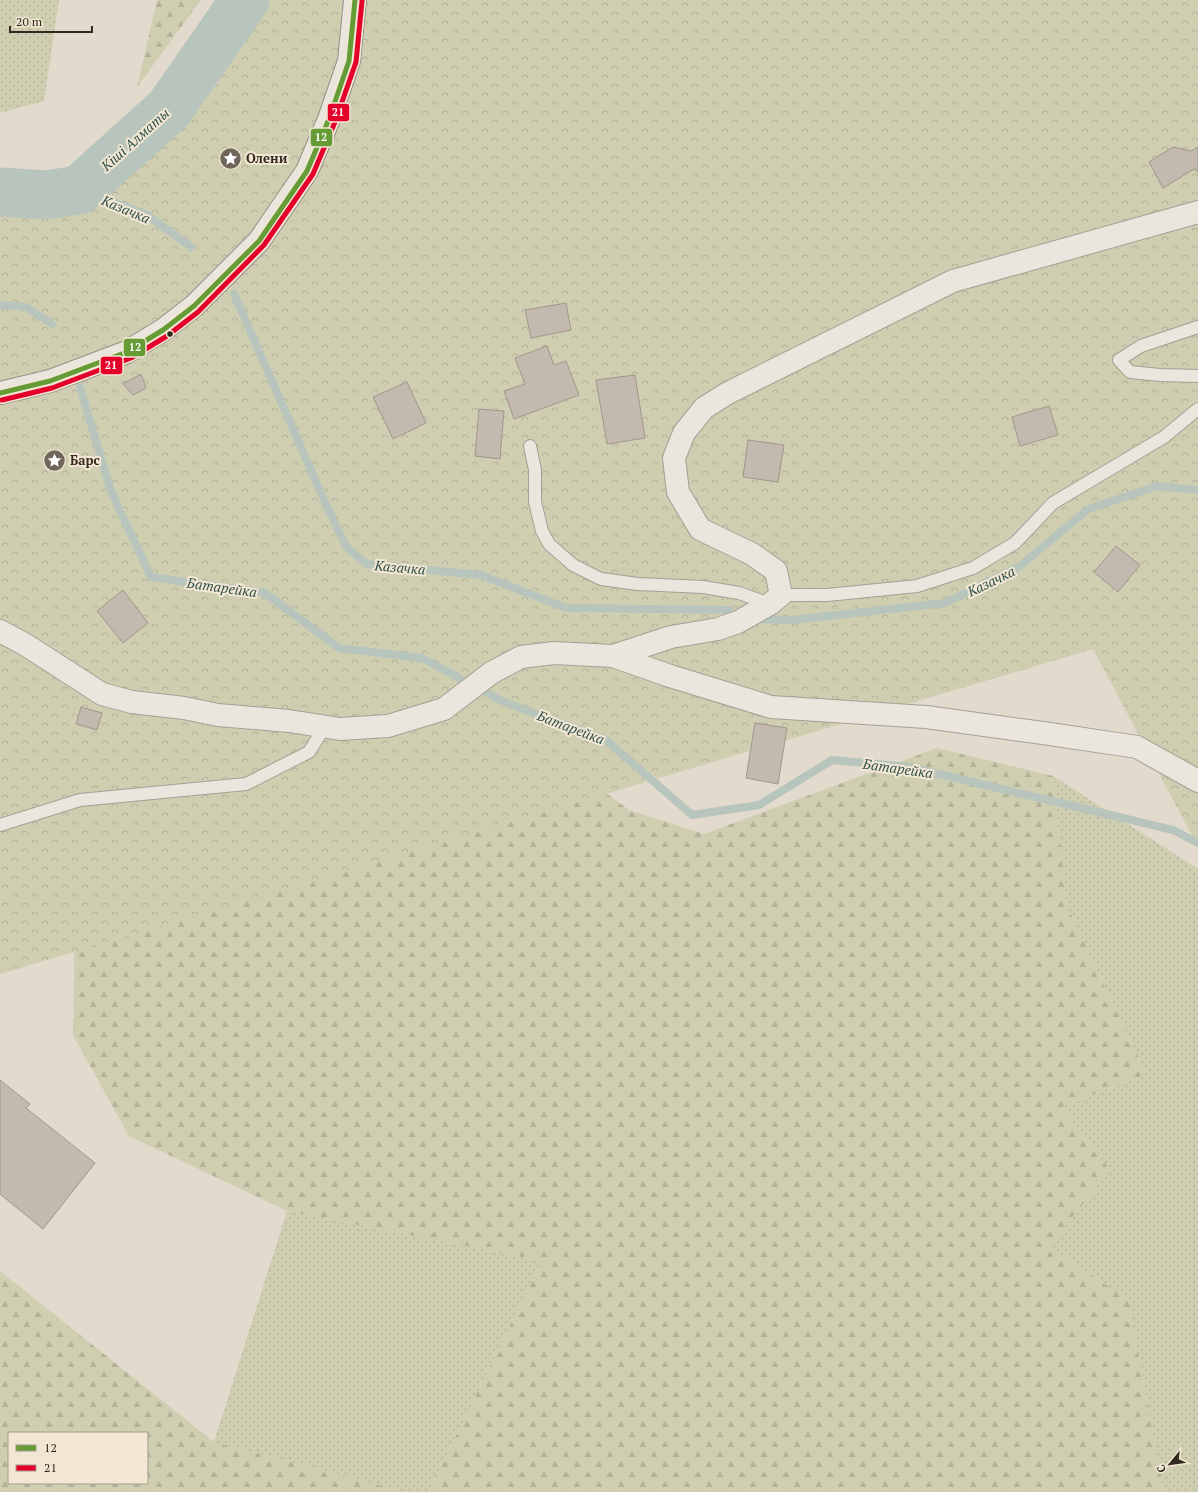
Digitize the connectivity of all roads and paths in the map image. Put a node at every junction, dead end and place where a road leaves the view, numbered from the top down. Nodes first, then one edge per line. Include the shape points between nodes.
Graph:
1 (355, 0) edge
2 (1198, 212) edge
3 (1198, 327) edge
4 (1198, 376) edge
5 (0, 393) edge
6 (1198, 409) edge
7 (530, 446) dead end
8 (775, 600) junction
9 (0, 631) edge
10 (613, 656) junction
11 (324, 728) junction
12 (1198, 781) edge
13 (0, 825) edge

1 - 5 street via 349,61 329,119 307,171 259,241 194,306 163,330 127,352 50,381
2 - 8 street via 953,281 728,393 704,408 684,433 674,458 678,492 700,529 752,554 776,571
3 - 4 lane via 1142,346 1120,360 1130,372
6 - 8 lane via 1164,437 1053,502 1015,543 973,568 917,586
7 - 8 lane via 535,470 535,502 542,531 549,544 573,565 601,579 638,584 703,587
8 - 10 street via 738,622 718,629 671,638
9 - 11 street via 102,694 132,702 218,715 289,721
10 - 11 street via 554,653 521,657 491,673 444,709 388,726
10 - 12 street via 771,707 926,717 1137,747
11 - 13 lane via 309,752 246,784 80,800

